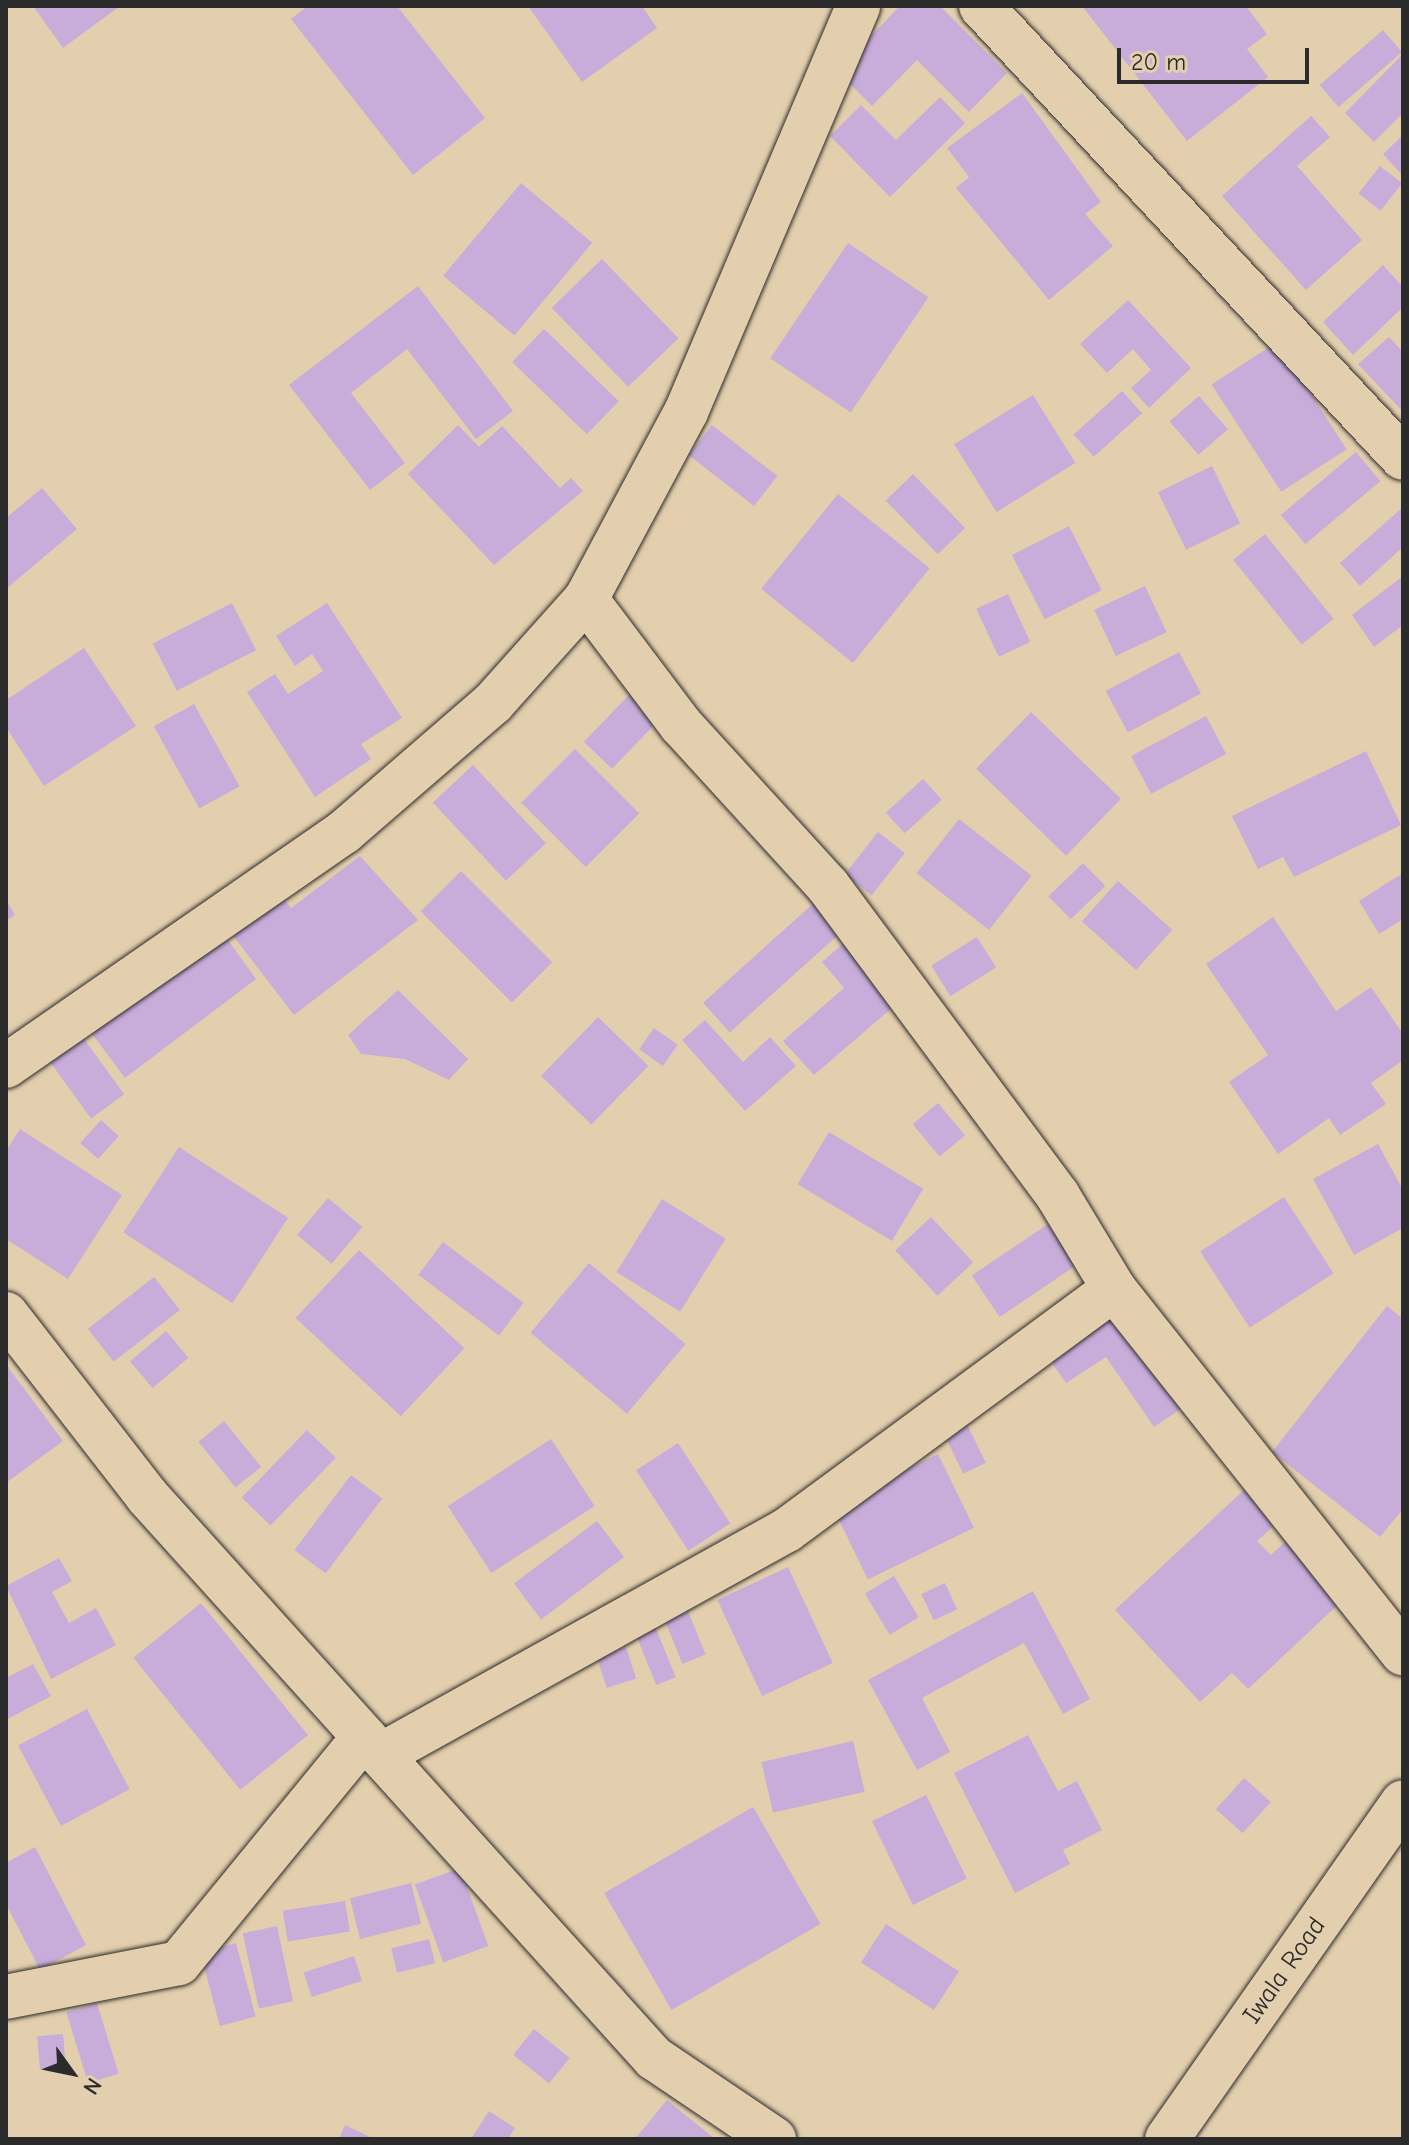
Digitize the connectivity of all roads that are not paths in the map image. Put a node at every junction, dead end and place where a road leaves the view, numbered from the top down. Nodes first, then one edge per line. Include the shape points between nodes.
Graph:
1 (858, 6) edge
2 (981, 6) edge
3 (1403, 458) edge
4 (586, 599) junction
5 (6, 1066) edge
6 (1114, 1289) junction
7 (6, 1314) edge
8 (1403, 1653) edge
9 (372, 1746) junction
10 (1403, 1802) edge
11 (6, 1997) edge
12 (774, 2139) edge
13 (1167, 2139) edge

1 - 4 street via 686,412
2 - 3 street
4 - 5 street via 493,703 344,832
4 - 6 street via 681,725 828,886 1058,1196
6 - 8 street
6 - 9 street via 787,1530
7 - 9 street via 147,1496
9 - 11 street via 179,1963
9 - 12 street via 654,2058
10 - 13 street, Iwala Road

